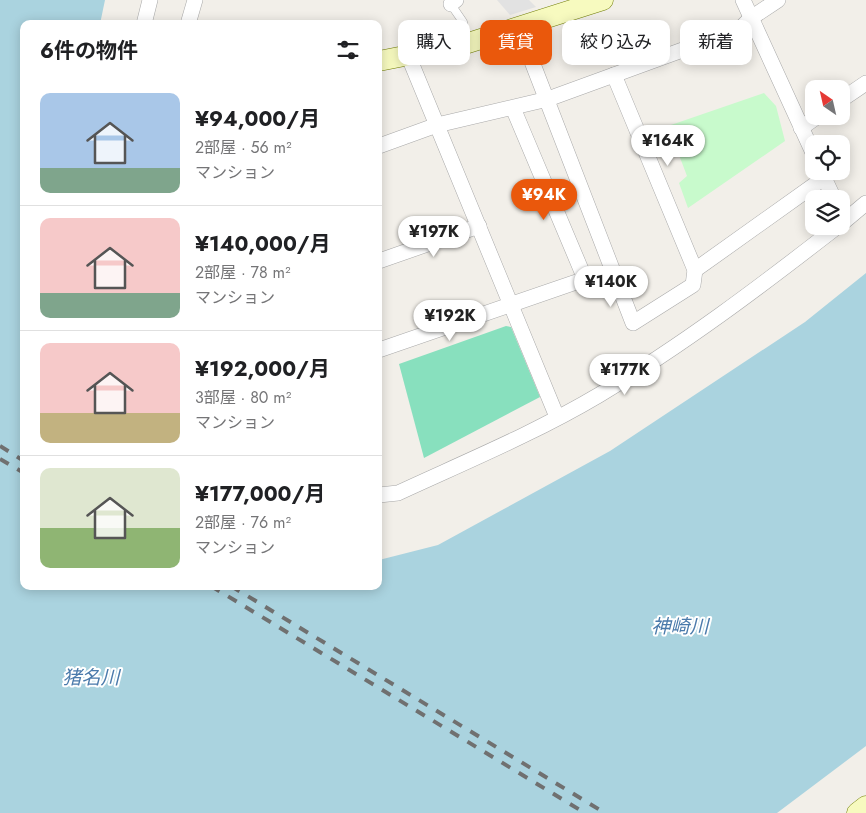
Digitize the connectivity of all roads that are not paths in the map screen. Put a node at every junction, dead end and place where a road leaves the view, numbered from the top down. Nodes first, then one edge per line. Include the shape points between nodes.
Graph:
1 (150, 0) edge
2 (195, 0) edge
3 (602, 0) edge
4 (743, 0) edge
5 (778, 0) edge
6 (451, 1) edge
7 (751, 18) junction
8 (145, 20) edge
9 (189, 20) edge
10 (462, 20) edge
11 (543, 20) edge
12 (398, 57) edge
13 (382, 60) edge
14 (412, 65) edge
15 (534, 65) edge
16 (614, 75) junction
17 (866, 83) edge
18 (850, 94) edge
19 (548, 99) junction
20 (513, 108) junction
21 (437, 125) junction
22 (805, 125) edge
23 (801, 128) junction
24 (805, 136) edge
25 (382, 145) edge
26 (816, 180) edge
27 (866, 203) edge
28 (850, 215) edge
29 (479, 226) junction
30 (824, 235) edge
31 (382, 260) edge
32 (695, 270) junction
33 (511, 305) junction
34 (382, 349) edge
35 (557, 417) junction
36 (382, 495) edge
37 (866, 806) edge
38 (858, 813) edge

1 - 8 street
2 - 9 street
3 - 11 street
4 - 7 street
5 - 7 street
6 - 10 lane
7 - 16 street via 740,29
7 - 23 street
12 - 13 street
14 - 21 street
15 - 19 street
16 - 19 street
16 - 32 street
17 - 18 street
19 - 20 street
19 - 32 street via 633,323 693,285
20 - 21 street
20 - 33 street via 585,279
21 - 25 street
21 - 29 street
22 - 23 street
23 - 24 street
26 - 32 street
27 - 28 street
29 - 31 street
29 - 33 street
30 - 35 street via 728,311 599,395
33 - 34 street
33 - 35 street
35 - 36 street via 398,494
37 - 38 street

